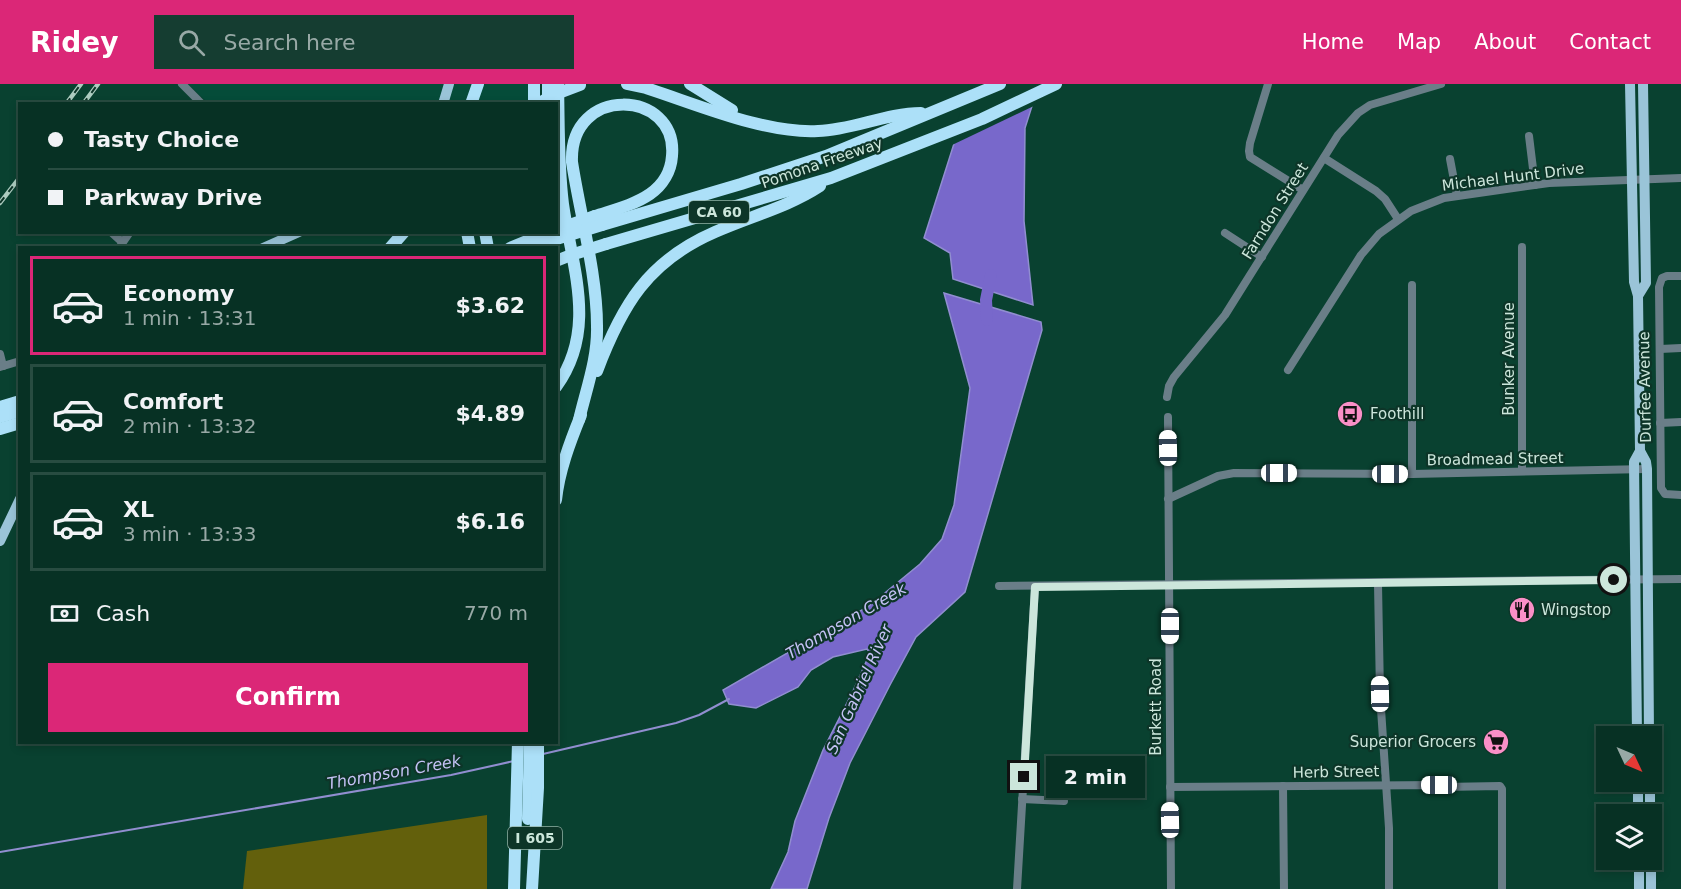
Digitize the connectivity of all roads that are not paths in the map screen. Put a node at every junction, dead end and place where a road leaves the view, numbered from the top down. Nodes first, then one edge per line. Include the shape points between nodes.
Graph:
1 (182, 84) edge
2 (449, 84) edge
3 (478, 84) edge
4 (485, 84) edge
5 (528, 84) edge
6 (534, 84) edge
7 (541, 84) edge
8 (549, 84) edge
9 (558, 84) edge
10 (627, 84) edge
11 (690, 84) edge
12 (1000, 84) edge
13 (1056, 84) edge
14 (1268, 84) edge
15 (1439, 84) edge
16 (1630, 84) edge
17 (1643, 84) edge
18 (585, 85) edge
19 (200, 102) edge
20 (444, 102) edge
21 (472, 102) edge
22 (480, 102) edge
23 (528, 102) edge
24 (534, 102) edge
25 (539, 102) edge
26 (542, 102) edge
27 (548, 102) edge
28 (933, 112) junction
29 (754, 122) junction
30 (1529, 136) dead end
31 (1324, 158) junction
32 (1450, 159) dead end
33 (835, 177) junction
34 (1681, 177) edge
35 (1639, 178) junction
36 (1535, 185) junction
37 (1303, 190) junction
38 (1457, 196) junction
39 (1398, 219) junction
40 (598, 221) junction
41 (558, 230) edge
42 (1225, 233) dead end
43 (294, 234) edge
44 (402, 234) edge
45 (544, 234) edge
46 (268, 246) edge
47 (392, 246) edge
48 (515, 246) edge
49 (531, 246) edge
50 (1522, 247) dead end
51 (1262, 257) junction
52 (558, 259) edge
53 (1681, 276) edge
54 (1412, 285) dead end
55 (1681, 348) edge
56 (1659, 349) junction
57 (0, 354) edge
58 (18, 362) edge
59 (2, 367) edge
60 (1288, 370) dead end
61 (558, 383) edge
62 (1167, 397) dead end
63 (18, 402) edge
64 (0, 407) edge
65 (18, 412) edge
66 (0, 417) edge
67 (1168, 417) dead end
68 (579, 420) junction
69 (1681, 422) edge
70 (1660, 423) junction
71 (18, 424) edge
72 (0, 429) edge
73 (18, 429) edge
74 (0, 433) edge
75 (1640, 451) junction
76 (1647, 469) junction
77 (1634, 470) junction
78 (1522, 471) junction
79 (1412, 474) junction
80 (558, 492) edge
81 (1681, 495) edge
82 (1168, 498) junction
83 (18, 503) edge
84 (0, 541) edge
85 (1681, 579) edge
86 (1636, 580) junction
87 (1648, 580) junction
88 (1378, 584) junction
89 (1170, 585) junction
90 (999, 586) dead end
91 (1035, 587) junction
92 (1637, 726) edge
93 (1649, 726) edge
94 (518, 744) edge
95 (528, 744) edge
96 (538, 744) edge
97 (1386, 785) junction
98 (1283, 786) junction
99 (1170, 788) junction
100 (528, 790) junction
101 (1022, 799) junction
102 (1064, 801) dead end
103 (1639, 870) edge
104 (1651, 870) edge
105 (514, 889) edge
106 (521, 889) edge
107 (526, 889) edge
108 (532, 889) edge
109 (1017, 889) edge
110 (1171, 889) edge
111 (1284, 889) edge
112 (1389, 889) edge
113 (1502, 889) edge
114 (1639, 889) edge
115 (1651, 889) edge

1 - 19 street
2 - 20 main road
3 - 21 highway
4 - 22 highway
5 - 23 highway
6 - 24 highway
7 - 25 highway
8 - 27 highway
9 - 61 highway via 563,204 580,301 580,325 573,355
10 - 29 highway
11 - 29 highway
12 - 28 highway, Pomona Freeway / CA 60
13 - 33 highway, Pomona Freeway / CA 60
14 - 37 street via 1250,143 1250,157
15 - 31 street, Farndon Street via 1370,105 1338,135
16 - 35 main road
17 - 35 main road
18 - 26 highway, bridge
28 - 29 highway via 905,113 837,130 798,131
28 - 40 highway, Pomona Freeway / CA 60 via 828,155 741,184
30 - 36 street
31 - 37 street, Farndon Street
31 - 39 street via 1376,191
32 - 38 street
33 - 52 highway, Pomona Freeway / CA 60, bridge
33 - 68 highway via 801,199 715,232 663,262 630,300 617,324
34 - 35 street, Michael Hunt Drive
35 - 36 street, Michael Hunt Drive
35 - 75 main road, Durfee Avenue via 1646,282 1638,296
36 - 38 street, Michael Hunt Drive
37 - 51 street, Farndon Street
38 - 39 street, Michael Hunt Drive via 1426,204
39 - 60 street, Michael Hunt Drive via 1378,234 1361,255
40 - 41 highway, bridge
40 - 49 highway, Pomona Freeway / CA 60, bridge
40 - 68 highway via 651,194 668,174 672,162 673,149 666,125 647,107 634,102 609,102 597,107 579,124 571,146 594,283 597,327 594,360
42 - 51 street
43 - 46 main road
44 - 47 highway
45 - 48 highway, bridge
50 - 78 street, Bunker Avenue
51 - 62 street, Farndon Street via 1225,315 1174,377
53 - 56 street, Durfee Avenue via 1662,278 1659,287
54 - 79 street
55 - 56 street
56 - 70 street, Durfee Avenue
57 - 59 street
58 - 59 street
63 - 64 highway
65 - 66 highway
67 - 82 street, Burkett Road
68 - 80 highway
69 - 70 street
70 - 81 street, Durfee Avenue via 1661,488 1665,494
71 - 72 highway
73 - 74 highway
75 - 76 main road, Durfee Avenue
75 - 77 main road, Durfee Avenue
76 - 77 street, Broadmead Street
76 - 87 main road, Durfee Avenue
77 - 78 street, Broadmead Street
77 - 86 main road, Durfee Avenue
78 - 79 street, Broadmead Street
79 - 82 street, Broadmead Street via 1234,473
82 - 89 street, Burkett Road
83 - 84 main road
85 - 87 street
86 - 87 street
86 - 88 street
86 - 92 main road, Durfee Avenue
87 - 93 main road, Durfee Avenue
88 - 89 street
88 - 97 street
89 - 91 street
89 - 99 street, Burkett Road
90 - 91 street
91 - 101 street
94 - 100 highway, I 605
95 - 100 highway
96 - 100 highway, I 605
97 - 98 street, Herb Street
97 - 112 street
97 - 113 street, Herb Street via 1501,787
98 - 99 street, Herb Street
98 - 111 street
99 - 110 street, Burkett Road
100 - 105 highway, I 605
100 - 106 highway
100 - 107 highway
100 - 108 highway, I 605
101 - 102 street
101 - 109 street
103 - 114 main road
104 - 115 main road

